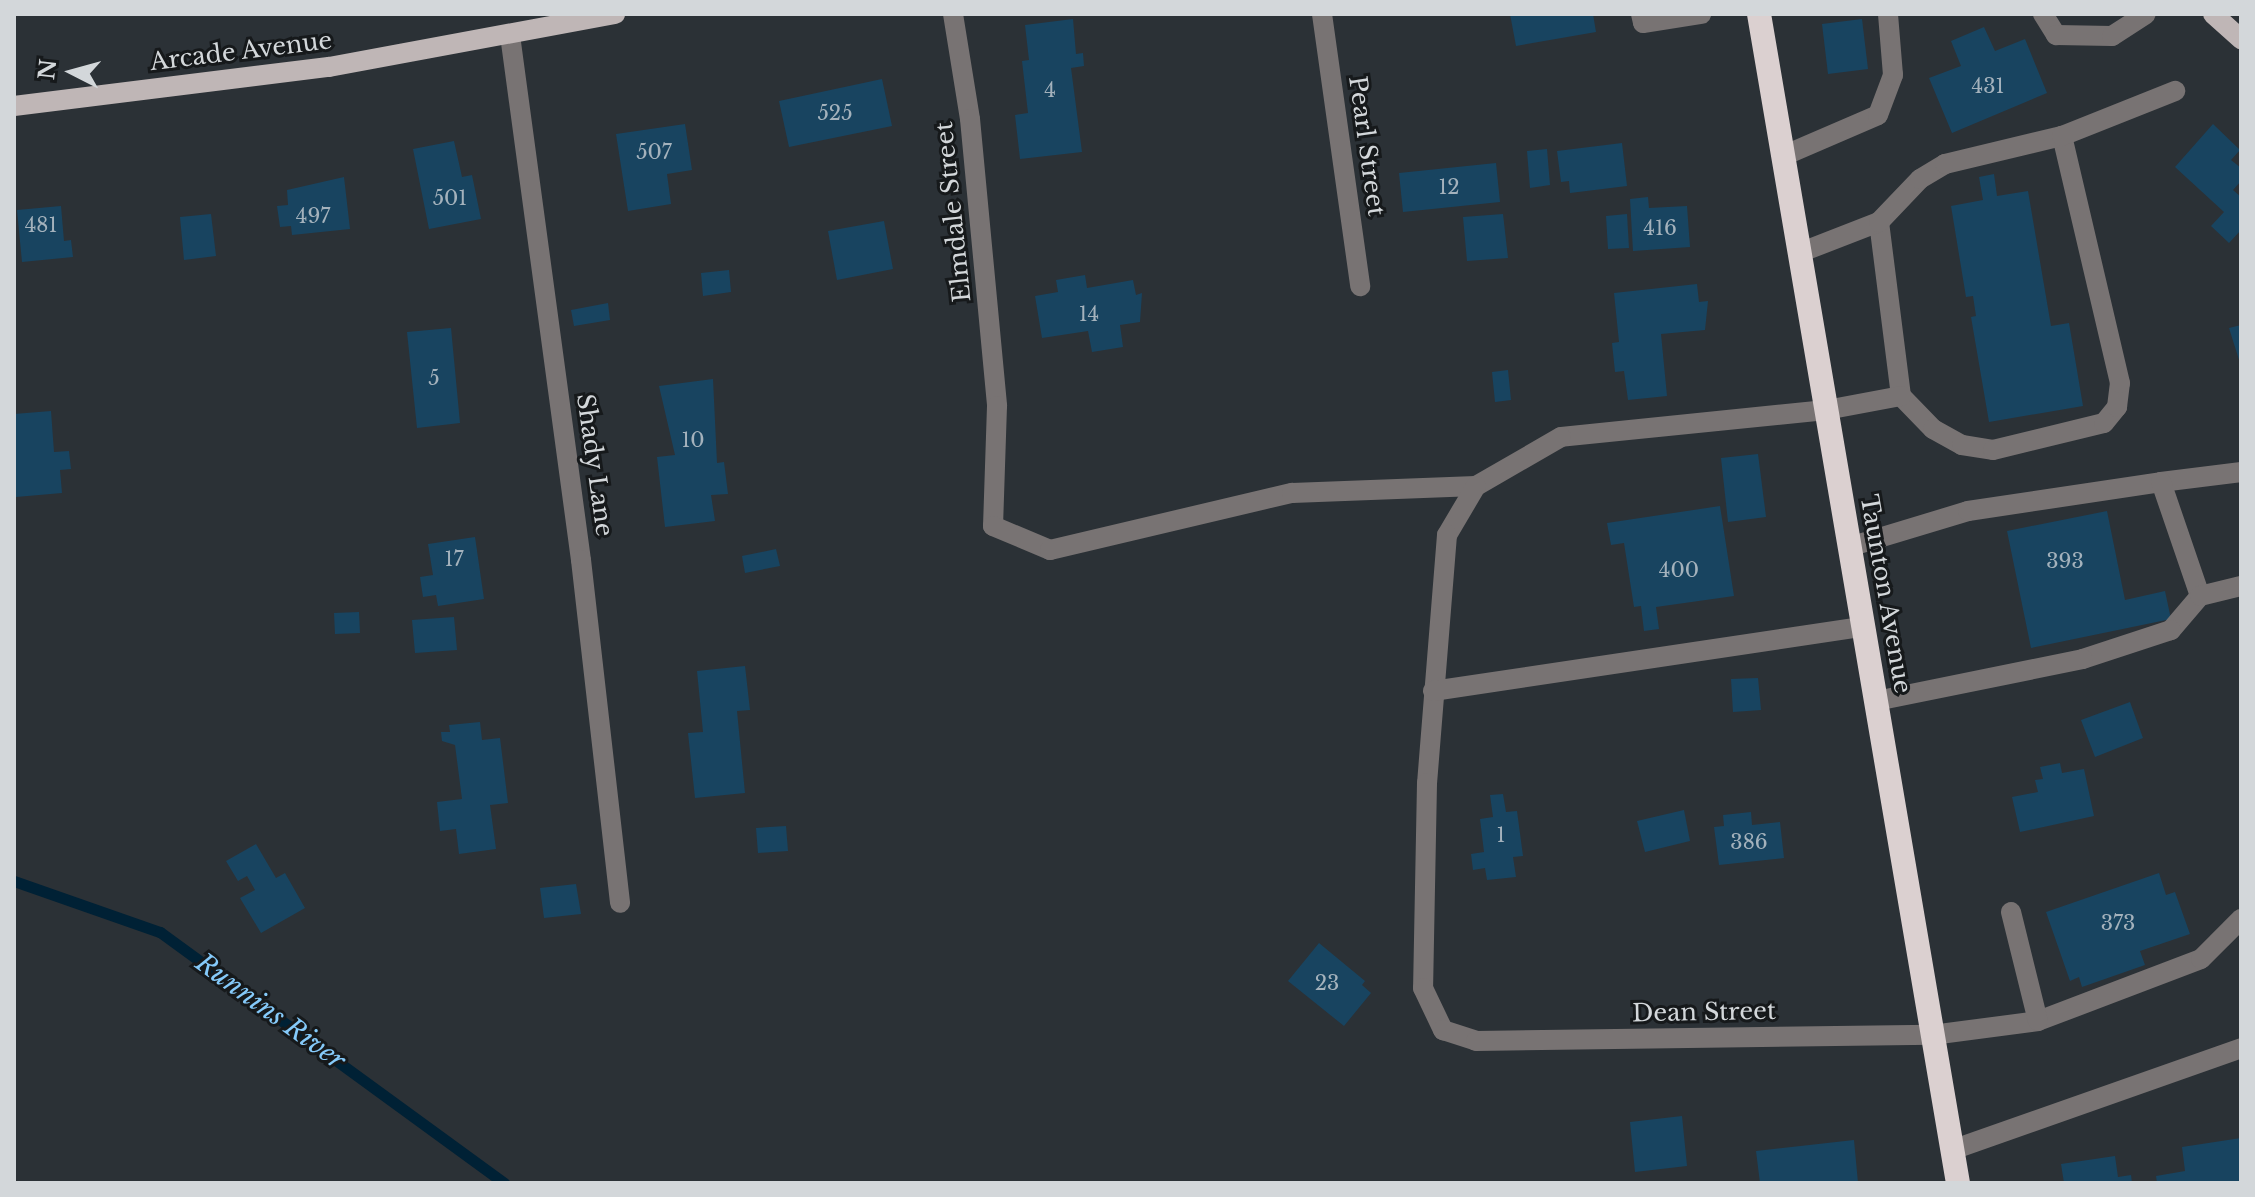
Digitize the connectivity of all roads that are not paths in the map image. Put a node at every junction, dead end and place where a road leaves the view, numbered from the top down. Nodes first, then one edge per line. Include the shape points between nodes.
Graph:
1 (615, 14) edge
2 (953, 14) edge
3 (1322, 14) edge
4 (1641, 14) edge
5 (1701, 14) edge
6 (1759, 14) edge
7 (1888, 14) edge
8 (2043, 14) edge
9 (2146, 14) edge
10 (2213, 14) edge
11 (510, 35) junction
12 (2241, 39) edge
13 (2175, 91) dead end
14 (14, 106) edge
15 (2062, 136) junction
16 (1783, 156) junction
17 (1879, 222) junction
18 (1799, 253) junction
19 (1360, 286) dead end
20 (1901, 396) junction
21 (1826, 410) junction
22 (2241, 472) edge
23 (2161, 482) junction
24 (1476, 486) junction
25 (1849, 547) junction
26 (2241, 586) edge
27 (2200, 596) junction
28 (1863, 627) junction
29 (1433, 691) junction
30 (1876, 701) junction
31 (620, 903) dead end
32 (2011, 912) dead end
33 (2241, 919) edge
34 (2038, 1021) junction
35 (1932, 1035) junction
36 (2241, 1048) edge
37 (1952, 1150) junction
38 (1958, 1183) edge

1 - 11 main road, Arcade Avenue
2 - 24 street, Elmdale Street via 970,119 997,406 993,526 1050,550 1292,493
3 - 19 street, Pearl Street
4 - 5 street via 1643,23
6 - 16 highway, Taunton Avenue
7 - 16 street via 1893,75 1878,115
8 - 9 street via 2056,35 2112,36
10 - 12 main road
11 - 14 main road, Arcade Avenue via 329,67
11 - 31 street, Shady Lane via 581,560
13 - 15 street
15 - 17 street via 1945,164 1920,179
15 - 20 street via 2120,383 2113,416 2092,428 1979,449 1945,438
16 - 18 highway, Taunton Avenue
17 - 18 street
17 - 20 street
18 - 21 highway, Taunton Avenue
20 - 21 street
21 - 24 street via 1561,437
21 - 25 highway, Taunton Avenue
22 - 23 street
23 - 25 street via 1968,511
23 - 27 street
24 - 29 street via 1447,535
25 - 28 highway, Taunton Avenue
26 - 27 street
27 - 30 street via 2171,630 2083,659
28 - 29 street
28 - 30 highway, Taunton Avenue
29 - 35 street, Dean Street via 1423,988 1443,1030 1476,1041
30 - 35 highway, Taunton Avenue
32 - 34 street
33 - 34 street, Dean Street via 2201,959
34 - 35 street, Dean Street
35 - 37 highway, Taunton Avenue
36 - 37 street
37 - 38 highway, Taunton Avenue

